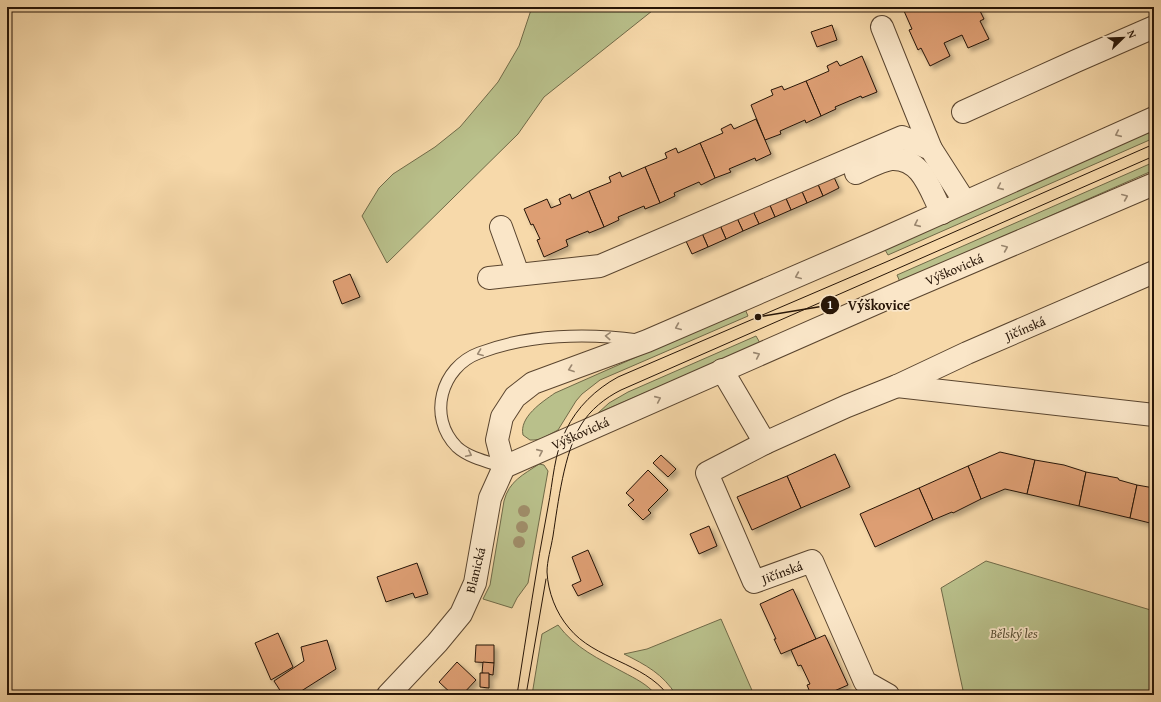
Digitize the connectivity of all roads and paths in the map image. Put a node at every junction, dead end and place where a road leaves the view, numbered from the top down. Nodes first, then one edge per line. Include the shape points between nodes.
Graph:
1 (882, 27) dead end
2 (1154, 27) edge
3 (963, 112) dead end
4 (1154, 118) edge
5 (931, 149) junction
6 (842, 178) dead end
7 (1154, 184) edge
8 (965, 202) junction
9 (942, 213) junction
10 (501, 227) dead end
11 (1154, 272) edge
12 (518, 274) junction
13 (489, 278) dead end
14 (647, 341) junction
15 (722, 370) junction
16 (897, 386) junction
17 (1154, 416) edge
18 (765, 443) junction
19 (504, 467) junction
20 (388, 695) edge
21 (888, 695) edge

1 - 5 street
2 - 3 street
4 -> 8 street
5 - 8 street
5 - 12 street via 902,137 600,266
6 - 9 street via 890,159 909,162 921,172
15 -> 7 street, Výškovická
8 - 9 street
9 -> 14 street
10 - 12 street
11 - 16 street, Jičínská
12 - 13 street
14 -> 19 street via 533,383 524,389 515,397 502,418 497,440
14 -> 19 lane via 610,336 540,339 488,350 463,362 452,374 444,389 440,412 446,434 457,448
15 - 18 street
19 -> 15 street, Výškovická
16 - 17 street, Jičínská
16 - 18 street, Jičínská
18 - 21 street, Jičínská via 707,473 754,582 812,561 865,682
19 - 20 street, Blanická via 490,498 475,583 461,614

